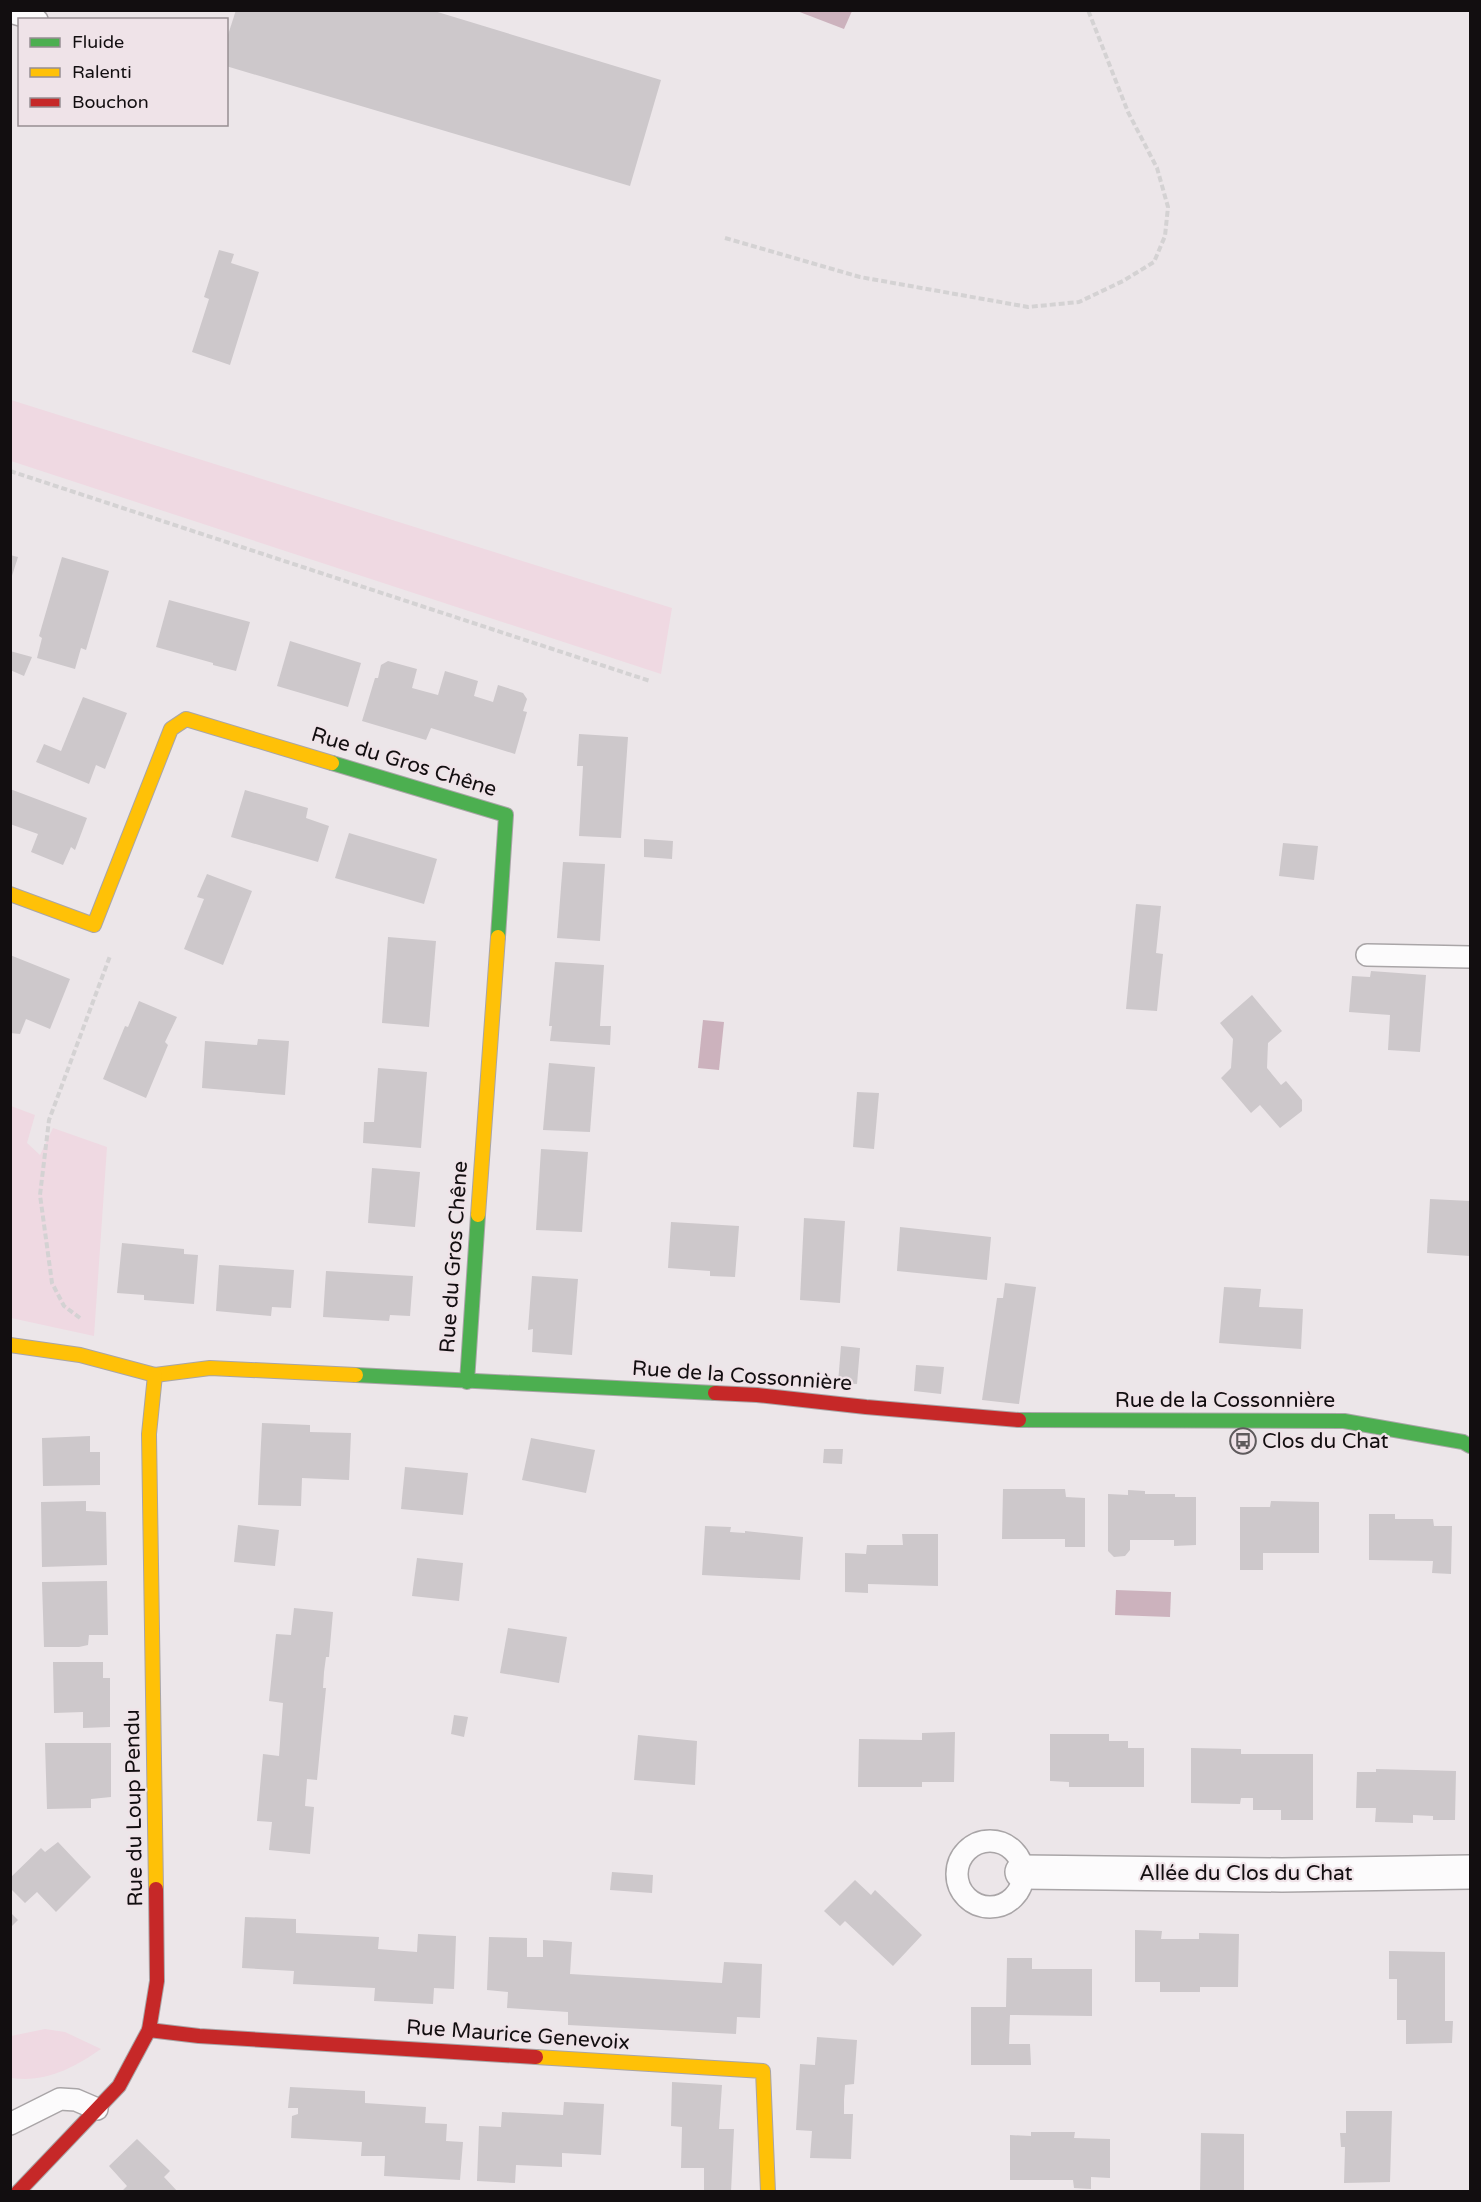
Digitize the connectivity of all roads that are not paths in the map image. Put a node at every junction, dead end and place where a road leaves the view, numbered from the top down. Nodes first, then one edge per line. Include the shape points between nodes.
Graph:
1 (10, 12) edge
2 (30, 18) edge
3 (10, 894) edge
4 (1367, 955) dead end
5 (1470, 957) edge
6 (10, 1345) edge
7 (155, 1375) junction
8 (467, 1382) junction
9 (1470, 1446) edge
10 (1022, 1872) dead end
11 (1470, 1872) edge
12 (150, 2030) junction
13 (97, 2109) junction
14 (10, 2124) edge
15 (19, 2191) edge
16 (768, 2192) edge

1 - 2 lane
3 - 8 street, Rue du Gros Chêne via 94,925 171,729 186,720 506,815
4 - 5 lane
6 - 7 street, Rue de la Cossonnière via 80,1355
7 - 8 street, Rue de la Cossonnière via 210,1368
7 - 12 street, Rue du Loup Pendu via 149,1434 157,1982
8 - 9 street, Rue de la Cossonnière via 757,1395 1032,1421 1344,1421
10 - 11 street, Allée du Clos du Chat
12 - 13 street, Rue du Loup Pendu via 119,2086
12 - 16 street, Rue Maurice Genevoix via 763,2071
13 - 14 lane via 76,2100 60,2099
13 - 15 street, Rue du Loup Pendu

